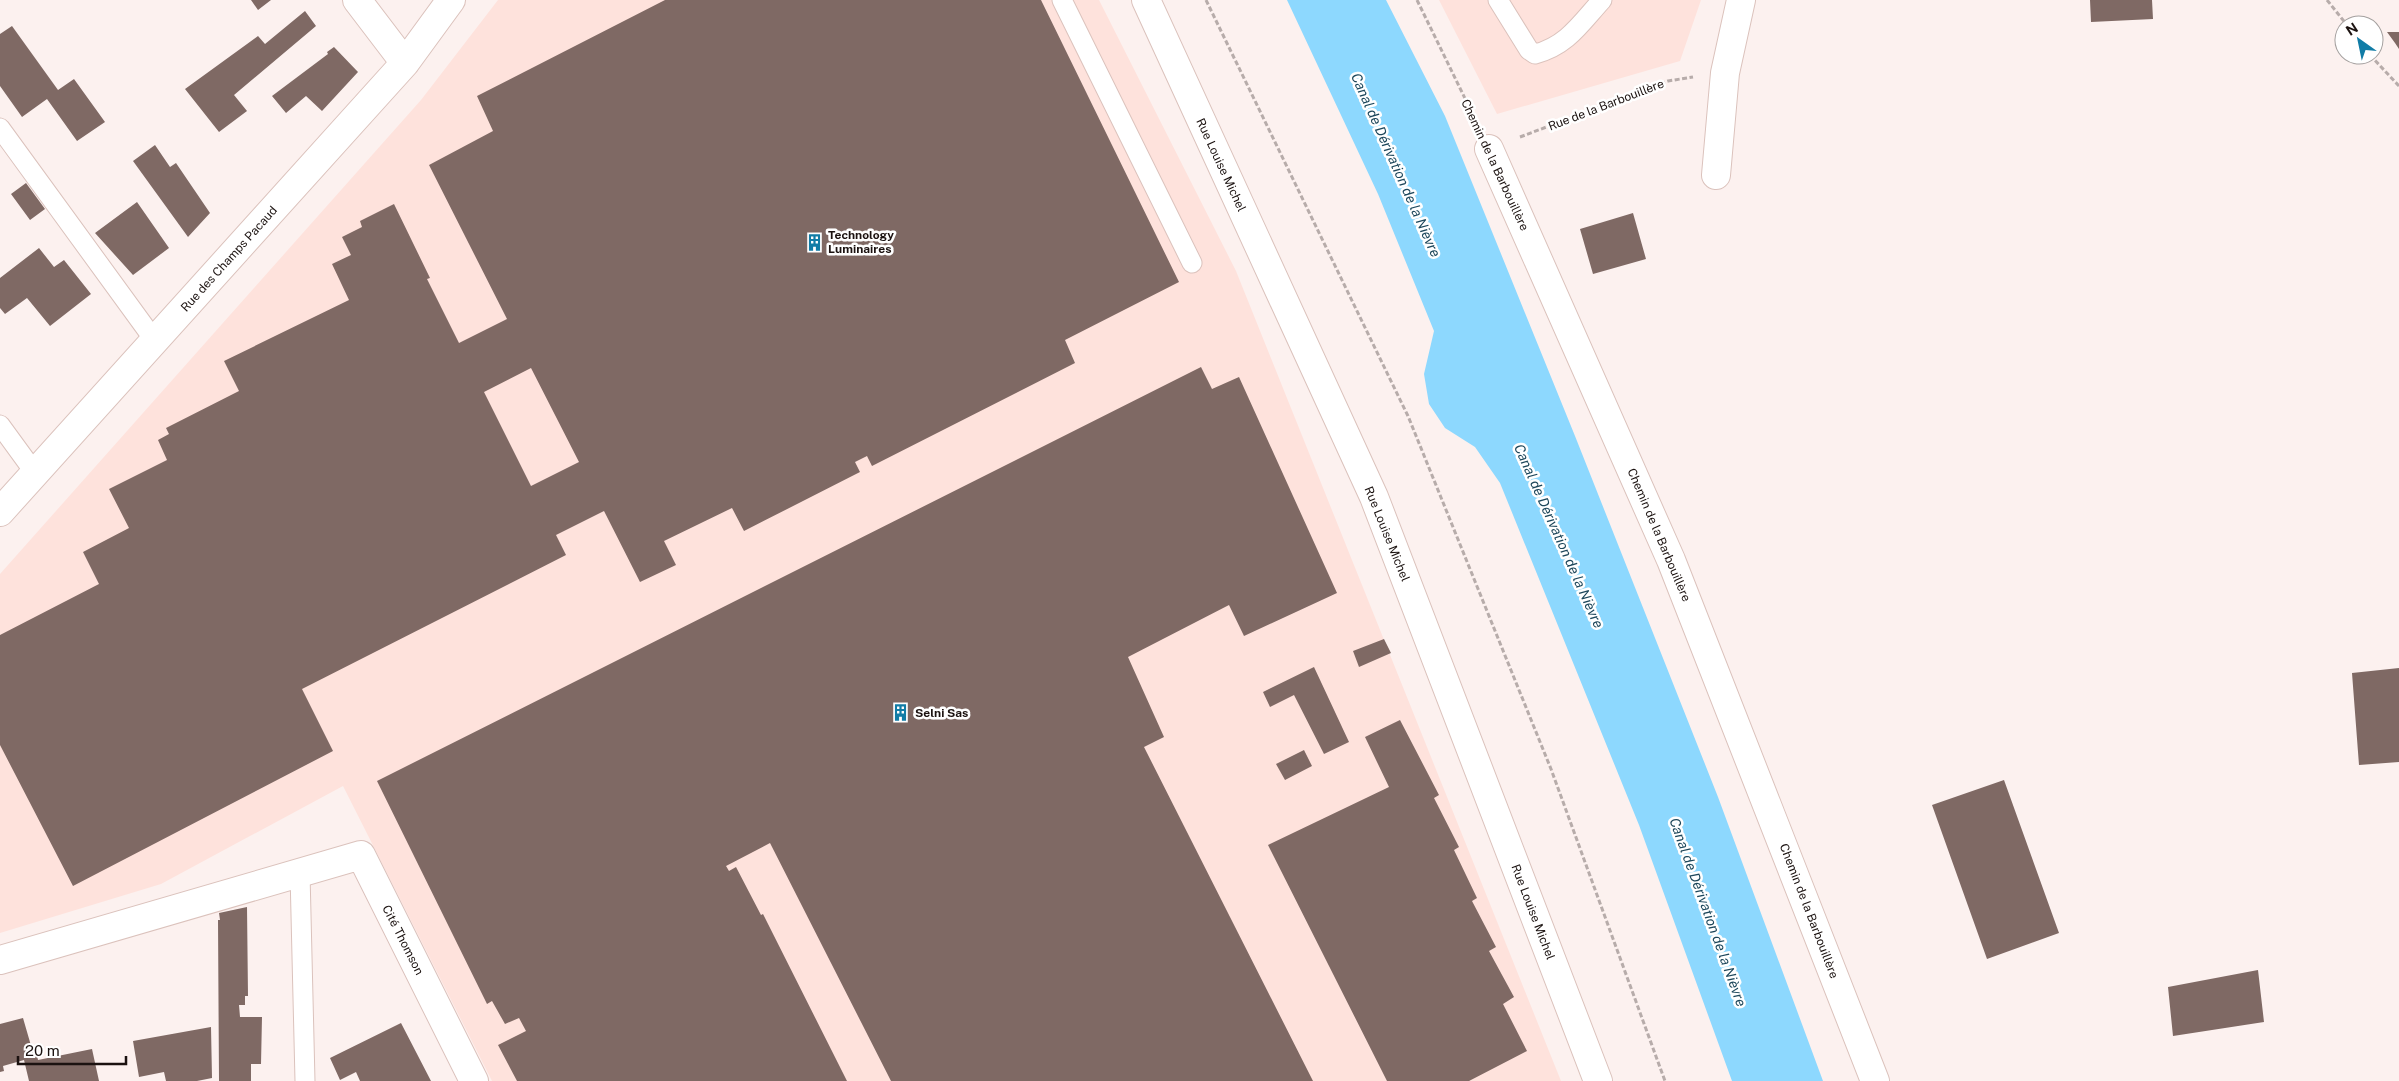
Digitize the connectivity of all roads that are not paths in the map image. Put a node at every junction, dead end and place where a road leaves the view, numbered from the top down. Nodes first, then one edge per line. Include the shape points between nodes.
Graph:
1 (357, 0) edge
2 (451, 0) edge
3 (1062, 0) edge
4 (1146, 0) edge
5 (1498, 0) edge
6 (1602, 0) edge
7 (1741, 0) edge
8 (405, 63) junction
9 (0, 128) edge
10 (1489, 149) road end
11 (1716, 174) dead end
12 (1192, 263) dead end
13 (155, 341) junction
14 (0, 425) edge
15 (35, 473) junction
16 (0, 512) edge
17 (300, 873) junction
18 (0, 960) edge
19 (304, 1081) edge
20 (474, 1081) edge
21 (1598, 1081) edge
22 (1875, 1081) edge

1 - 8 street
2 - 8 street, Rue des Champs Pacaud
3 - 12 lane
4 - 21 street, Rue Louise Michel via 1374,497
5 - 6 lane via 1529,50 1535,54 1551,50 1566,40
7 - 11 street via 1725,73
8 - 13 street, Rue des Champs Pacaud
9 - 13 lane
10 - 22 street, Chemin de la Barbouillère via 1671,560
13 - 15 street, Rue des Champs Pacaud
14 - 15 lane
15 - 16 street, Rue des Champs Pacaud
17 - 18 street, Cité Thomson
17 - 19 lane
17 - 20 street, Cité Thomson via 361,855

